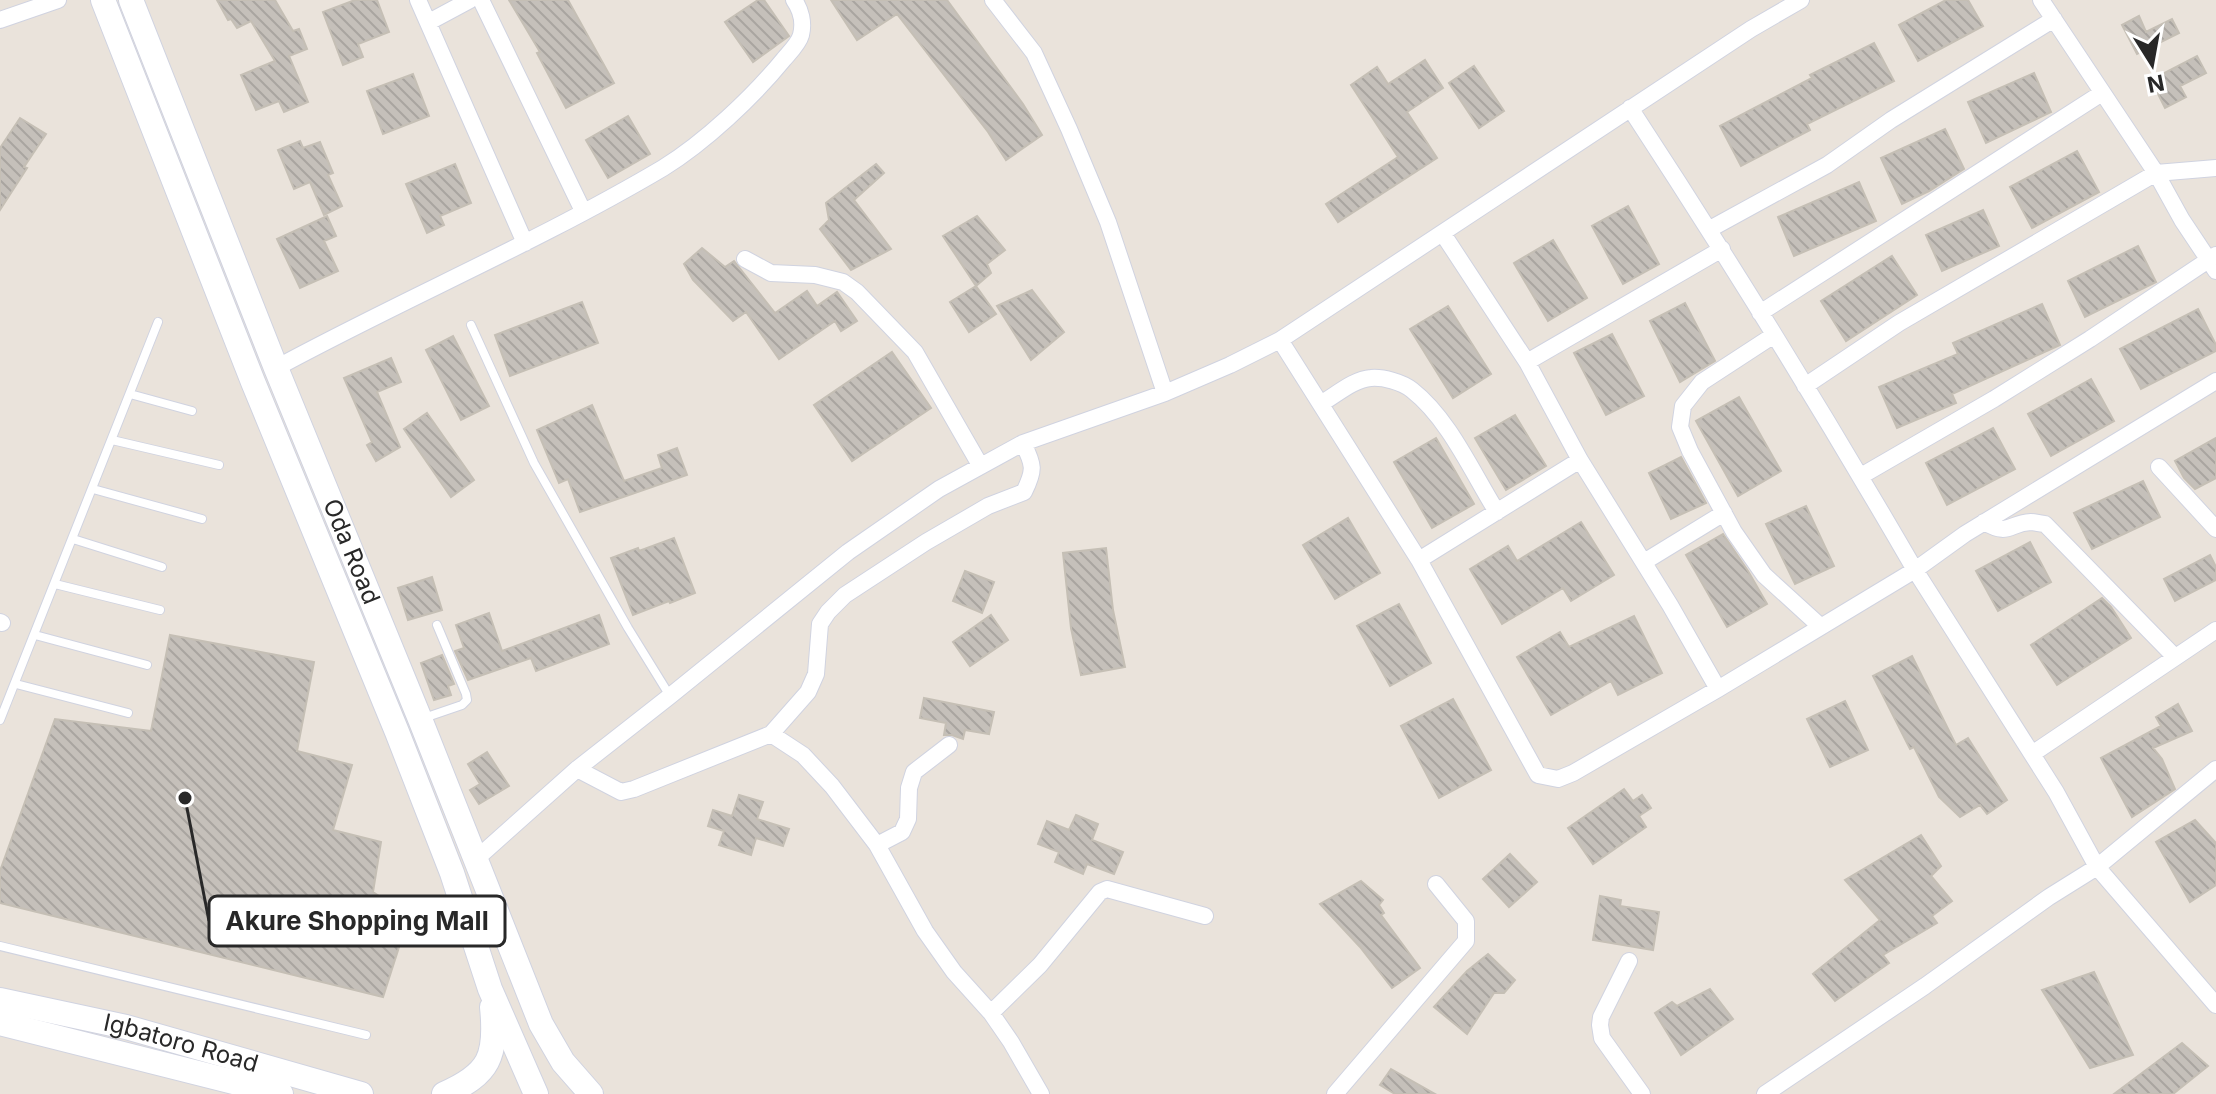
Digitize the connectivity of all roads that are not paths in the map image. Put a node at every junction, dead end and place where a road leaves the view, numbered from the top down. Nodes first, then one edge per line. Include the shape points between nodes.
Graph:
1 (58, 0) edge
2 (103, 0) edge
3 (131, 0) edge
4 (418, 0) edge
5 (470, 0) edge
6 (481, 0) edge
7 (794, 0) edge
8 (993, 0) edge
9 (1801, 0) edge
10 (2041, 0) edge
11 (2054, 19) junction
12 (0, 20) edge
13 (429, 22) junction
14 (2102, 93) junction
15 (1630, 108) junction
16 (2216, 168) edge
17 (2156, 173) junction
18 (583, 211) junction
19 (1710, 229) junction
20 (1443, 234) junction
21 (525, 243) junction
22 (1722, 249) junction
23 (745, 259) dead end
24 (2214, 262) edge
25 (1760, 313) junction
26 (158, 322) dead end
27 (471, 325) dead end
28 (1774, 335) junction
29 (1280, 340) junction
30 (1527, 362) junction
31 (276, 368) junction
32 (2216, 381) edge
33 (1805, 386) junction
34 (1165, 393) junction
35 (130, 394) junction
36 (1322, 403) junction
37 (192, 411) dead end
38 (112, 440) junction
39 (1023, 443) junction
40 (1580, 460) junction
41 (219, 465) dead end
42 (980, 465) junction
43 (2159, 467) dead end
44 (1861, 476) junction
45 (93, 489) junction
46 (1497, 512) junction
47 (1724, 513) junction
48 (202, 519) dead end
49 (1984, 522) junction
50 (2216, 529) edge
51 (73, 539) junction
52 (1419, 560) junction
53 (1644, 562) junction
54 (162, 567) dead end
55 (1915, 570) junction
56 (55, 584) junction
57 (160, 610) dead end
58 (437, 625) dead end
59 (1820, 626) junction
60 (2216, 630) edge
61 (35, 635) junction
62 (2175, 657) junction
63 (147, 665) dead end
64 (16, 684) junction
65 (1718, 689) junction
66 (670, 696) junction
67 (128, 713) dead end
68 (420, 719) junction
69 (0, 720) edge
70 (771, 734) junction
71 (949, 745) dead end
72 (2032, 754) junction
73 (577, 769) junction
74 (2216, 769) edge
75 (877, 845) junction
76 (475, 860) junction
77 (2097, 867) junction
78 (1436, 884) dead end
79 (1205, 916) dead end
80 (0, 946) edge
81 (1629, 961) dead end
82 (490, 989) junction
83 (0, 1000) edge
84 (2216, 1005) edge
85 (991, 1013) junction
86 (0, 1023) edge
87 (366, 1035) dead end
88 (281, 1094) edge
89 (361, 1094) edge
90 (444, 1094) edge
91 (536, 1094) edge
92 (591, 1094) edge
93 (1041, 1094) edge
94 (1335, 1094) edge
95 (1642, 1094) edge
96 (1765, 1094) edge

1 - 12 street
2 - 82 street, Oda Road via 397,732
3 - 31 street, Oda Road
4 - 13 street
5 - 13 street
6 - 18 street
7 - 18 street via 803,24 801,38 725,121 665,166
8 - 34 street via 1034,53 1069,129 1108,222
9 - 15 street
10 - 11 street
11 - 14 street
11 - 19 street via 1827,165
13 - 21 street
14 - 17 street
14 - 25 street
15 - 19 street
15 - 20 street
16 - 17 street
17 - 24 street
17 - 33 street via 1899,323
18 - 21 street
19 - 22 street
20 - 29 street
20 - 30 street
21 - 31 street
22 - 25 street
22 - 30 street
23 - 42 street via 771,273 815,275 843,282 857,292 915,352
24 - 44 street
25 - 28 street
26 - 35 lane
27 - 66 lane via 534,463
28 - 33 street
28 - 47 street via 1702,382 1683,406 1680,427
29 - 34 street
29 - 36 street
30 - 40 street
31 - 68 street, Oda Road
32 - 49 street
33 - 44 street
34 - 39 street
35 - 37 lane
35 - 38 lane
36 - 46 street via 1369,378 1410,387 1438,416
36 - 52 street
38 - 41 lane
38 - 45 lane
39 - 42 street
39 - 70 street via 1032,462 1024,492 926,542 828,612 820,624 816,674 808,692
40 - 46 street
40 - 53 street
42 - 66 street via 848,552
43 - 50 street
44 - 55 street
45 - 48 lane
45 - 51 lane
46 - 52 street
47 - 53 street
47 - 59 street via 1764,575
49 - 55 street
49 - 62 street via 2005,530 2031,522 2045,524
51 - 54 lane
51 - 56 lane
52 - 65 street via 1538,775 1558,779 1573,773
53 - 65 street
55 - 59 street
55 - 72 street
56 - 57 lane
56 - 61 lane
58 - 68 lane via 467,700
59 - 65 street
60 - 62 street
61 - 63 lane
61 - 64 lane
62 - 72 street
64 - 67 lane
64 - 69 lane
66 - 73 street
68 - 76 street, Oda Road
70 - 73 street via 621,792
70 - 75 street via 803,755
71 - 75 street via 914,772 902,832
72 - 77 street
73 - 76 street
74 - 77 street
75 - 85 street via 925,931
76 - 92 street, Oda Road via 541,1024 563,1062
77 - 84 street
77 - 96 street
78 - 94 street via 1466,921 1466,941
79 - 85 street via 1107,889 1100,892 1040,965
80 - 87 lane
81 - 95 street via 1600,1025 1602,1038
82 - 90 street via 490,1058 466,1085
82 - 91 street, Oda Road
83 - 89 street, Igbatoro Road via 126,1027
85 - 93 street
86 - 88 street, Igbatoro Road

